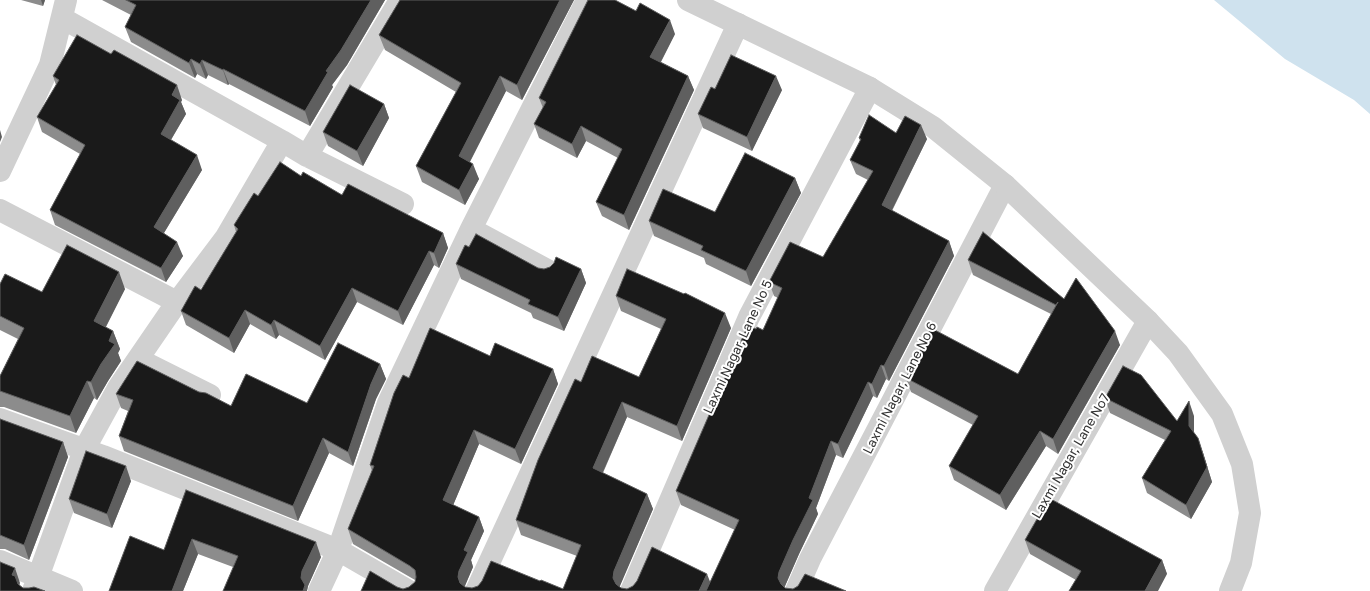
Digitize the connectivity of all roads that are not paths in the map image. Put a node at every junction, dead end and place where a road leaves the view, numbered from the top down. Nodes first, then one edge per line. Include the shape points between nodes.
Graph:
1 (587, 0) edge
2 (688, 0) edge
3 (397, 1) edge
4 (64, 9) edge
5 (738, 24) junction
6 (870, 88) junction
7 (282, 140) junction
8 (307, 156) junction
9 (0, 171) edge
10 (1005, 185) junction
11 (402, 204) dead end
12 (0, 210) edge
13 (471, 229) junction
14 (549, 271) edge
15 (177, 302) junction
16 (1148, 321) junction
17 (138, 359) junction
18 (210, 395) edge
19 (0, 419) edge
20 (84, 450) junction
21 (338, 550) junction
22 (0, 561) edge
23 (36, 584) edge
24 (72, 591) edge
25 (319, 591) edge
26 (409, 591) edge
27 (476, 591) edge
28 (631, 591) edge
29 (796, 591) edge
30 (995, 591) edge
31 (1230, 591) edge

1 - 13 street
2 - 5 street
3 - 8 street
4 - 7 street
4 - 9 street via 50,65
5 - 6 street
5 - 27 street
6 - 10 street via 933,127
6 - 28 street, Laxmi Nagar, Lane No 5 via 749,317
7 - 8 street
7 - 15 street via 226,237
8 - 11 street
10 - 16 street
10 - 29 street, Laxmi Nagar, Lane No 6 via 810,559
12 - 15 street
13 - 14 street
13 - 21 street via 388,403
15 - 17 street
16 - 30 street, Laxmi Nagar, Lane No7
16 - 31 street via 1178,353 1222,414 1242,464 1250,513 1241,563
17 - 18 street
17 - 20 street via 118,388
19 - 20 street
20 - 21 street
20 - 23 street
21 - 25 street
21 - 26 street
22 - 23 street
23 - 24 street

